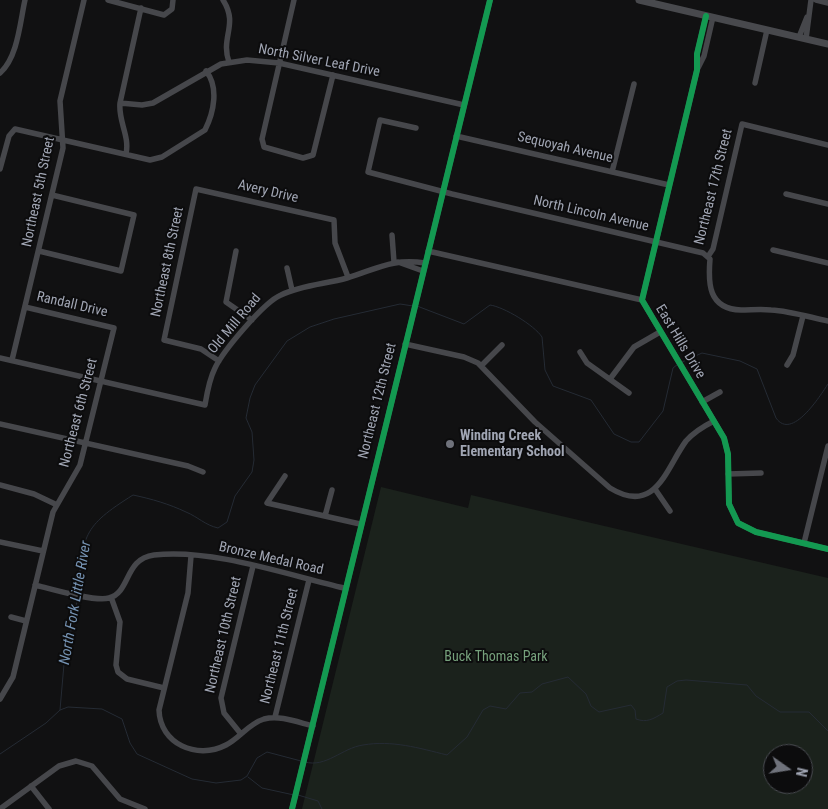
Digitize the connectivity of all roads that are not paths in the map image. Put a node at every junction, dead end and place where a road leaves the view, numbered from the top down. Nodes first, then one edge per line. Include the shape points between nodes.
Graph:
1 (25, 0) edge
2 (84, 0) edge
3 (108, 0) edge
4 (173, 0) edge
5 (223, 0) edge
6 (294, 0) edge
7 (490, 0) edge
8 (639, 0) edge
9 (811, 0) edge
10 (816, 0) edge
11 (828, 3) edge
12 (141, 8) junction
13 (710, 17) junction
14 (767, 30) junction
15 (802, 38) junction
16 (828, 44) edge
17 (229, 62) junction
18 (279, 62) junction
19 (206, 71) junction
20 (0, 73) edge
21 (333, 75) junction
22 (755, 83) dead end
23 (634, 84) dead end
24 (120, 103) junction
25 (464, 105) junction
26 (416, 128) dead end
27 (456, 136) junction
28 (64, 139) junction
29 (828, 145) edge
30 (126, 154) junction
31 (0, 169) edge
32 (612, 172) junction
33 (669, 185) junction
34 (196, 189) joint
35 (442, 191) junction
36 (786, 194) dead end
37 (52, 195) junction
38 (828, 204) edge
39 (392, 236) dead end
40 (655, 242) junction
41 (428, 250) junction
42 (772, 250) dead end
43 (39, 251) junction
44 (236, 251) dead end
45 (708, 255) junction
46 (396, 262) junction
47 (828, 263) edge
48 (425, 264) junction
49 (287, 268) dead end
50 (423, 270) junction
51 (348, 277) junction
52 (292, 290) junction
53 (642, 300) junction
54 (25, 306) junction
55 (803, 316) junction
56 (252, 320) junction
57 (828, 322) edge
58 (114, 328) joint
59 (660, 332) junction
60 (405, 344) junction
61 (502, 345) dead end
62 (580, 352) dead end
63 (0, 358) edge
64 (12, 360) junction
65 (219, 361) junction
66 (786, 365) dead end
67 (481, 366) junction
68 (610, 379) junction
69 (101, 381) junction
70 (720, 392) dead end
71 (630, 393) dead end
72 (702, 402) junction
73 (714, 421) junction
74 (0, 424) edge
75 (86, 443) junction
76 (828, 446) edge
77 (203, 472) dead end
78 (760, 473) dead end
79 (728, 474) junction
80 (285, 476) dead end
81 (0, 485) edge
82 (655, 489) junction
83 (332, 490) dead end
84 (56, 504) junction
85 (670, 511) dead end
86 (325, 516) junction
87 (360, 524) junction
88 (0, 542) edge
89 (804, 543) junction
90 (828, 549) edge
91 (43, 552) junction
92 (191, 556) junction
93 (253, 566) junction
94 (308, 580) junction
95 (35, 585) junction
96 (344, 588) junction
97 (111, 597) junction
98 (11, 617) dead end
99 (26, 621) junction
100 (0, 686) edge
101 (164, 688) junction
102 (8, 689) junction
103 (0, 699) edge
104 (275, 717) junction
105 (313, 726) junction
106 (241, 734) junction
107 (31, 786) junction
108 (0, 809) edge
109 (49, 809) edge
110 (145, 809) edge
111 (292, 809) edge

1 - 20 street via 12,54
2 - 28 street, Northeast 5th Street via 60,101
3 - 12 street
4 - 12 street via 172,9 167,14
5 - 17 street via 231,17 226,48
6 - 18 street
7 - 25 street, Northeast 12th Street
8 - 13 main road
9 - 15 street
10 - 11 street
12 - 24 street
13 - 14 main road
13 - 33 street, East Hills Drive via 697,54 697,70
14 - 15 main road
14 - 22 street
15 - 16 main road
17 - 18 street, North Silver Leaf Drive
17 - 19 street, North Silver Leaf Drive
18 - 21 street, North Silver Leaf Drive
18 - 21 street via 262,145 304,158 313,155
19 - 24 street, North Silver Leaf Drive via 153,103
19 - 30 street via 215,90 205,130 157,159
21 - 25 street, North Silver Leaf Drive
23 - 32 street
24 - 30 street via 128,142
25 - 27 street, Northeast 12th Street
26 - 35 street, North Lincoln Avenue via 380,120 368,172
27 - 32 street, Sequoyah Avenue
27 - 35 street, Northeast 12th Street
28 - 30 street
28 - 31 street via 13,130 7,140
28 - 37 street, Northeast 5th Street
29 - 45 street, Northeast 17th Street via 742,124 715,242
32 - 33 street, Sequoyah Avenue
33 - 40 street, East Hills Drive
34 - 51 street, Avery Drive via 334,220 335,243
34 - 65 street, Northeast 8th Street via 164,340 201,349
35 - 40 street, North Lincoln Avenue
35 - 41 street, Northeast 12th Street
36 - 38 street
37 - 43 street, Northeast 5th Street
37 - 43 street via 134,215 121,271
39 - 46 street
40 - 45 street, North Lincoln Avenue
40 - 53 street, East Hills Drive
41 - 48 street, Northeast 12th Street
41 - 53 street
42 - 47 street
43 - 54 street, Northeast 5th Street
44 - 56 street via 226,302
45 - 55 street via 709,286 724,305
46 - 48 street, Old Mill Road via 405,260
46 - 50 street
46 - 51 street, Old Mill Road
48 - 50 street, Northeast 12th Street
49 - 52 street
50 - 60 street, Northeast 12th Street
51 - 52 street, Old Mill Road
52 - 56 street, Old Mill Road via 270,302
53 - 59 street, East Hills Drive
54 - 58 street, Randall Drive
54 - 64 street, Northeast 5th Street
55 - 57 street
55 - 66 street via 793,355
56 - 65 street, Old Mill Road
58 - 69 street, Northeast 6th Street
59 - 68 street via 634,347
59 - 72 street, East Hills Drive
60 - 67 street via 464,357
60 - 87 street, Northeast 12th Street
61 - 67 street
62 - 68 street via 587,363
63 - 64 street
64 - 69 street
65 - 69 street, Old Mill Road via 212,374 205,406
67 - 82 street via 535,422 610,488 628,495 640,495
68 - 71 street
69 - 75 street, Northeast 6th Street
70 - 72 street
72 - 73 street, East Hills Drive
73 - 79 street, East Hills Drive via 727,447
73 - 82 street via 686,442
74 - 75 street
75 - 77 street
75 - 84 street, Northeast 6th Street via 78,472
76 - 89 street
78 - 79 street
79 - 89 street, East Hills Drive via 729,504 738,523 748,530
80 - 86 street via 267,503
81 - 84 street
82 - 85 street
83 - 86 street
84 - 91 street, Northeast 6th Street
86 - 87 street
87 - 96 street, Northeast 12th Street
88 - 91 street
89 - 90 street, East Hills Drive
91 - 95 street, Northeast 6th Street
92 - 93 street, Bronze Medal Road
92 - 97 street, Bronze Medal Road via 144,558 132,568 123,587
92 - 101 street via 188,593
93 - 94 street, Bronze Medal Road
93 - 106 street, Northeast 10th Street via 221,698 224,713
94 - 96 street, Bronze Medal Road
94 - 104 street, Northeast 11th Street
95 - 97 street via 74,594
95 - 99 street, Northeast 6th Street
96 - 105 street, Northeast 12th Street
97 - 101 street via 120,622 118,672 127,679
98 - 99 street
99 - 102 street, Northeast 6th Street
100 - 102 street
101 - 106 street via 159,710 161,723 165,734 177,744 190,749 209,750 224,746
102 - 103 street, Northeast 6th Street
104 - 105 street
104 - 106 street via 255,723
105 - 111 street, Northeast 12th Street
107 - 108 street
107 - 109 street
107 - 110 street via 64,764 81,762 95,769 120,799

